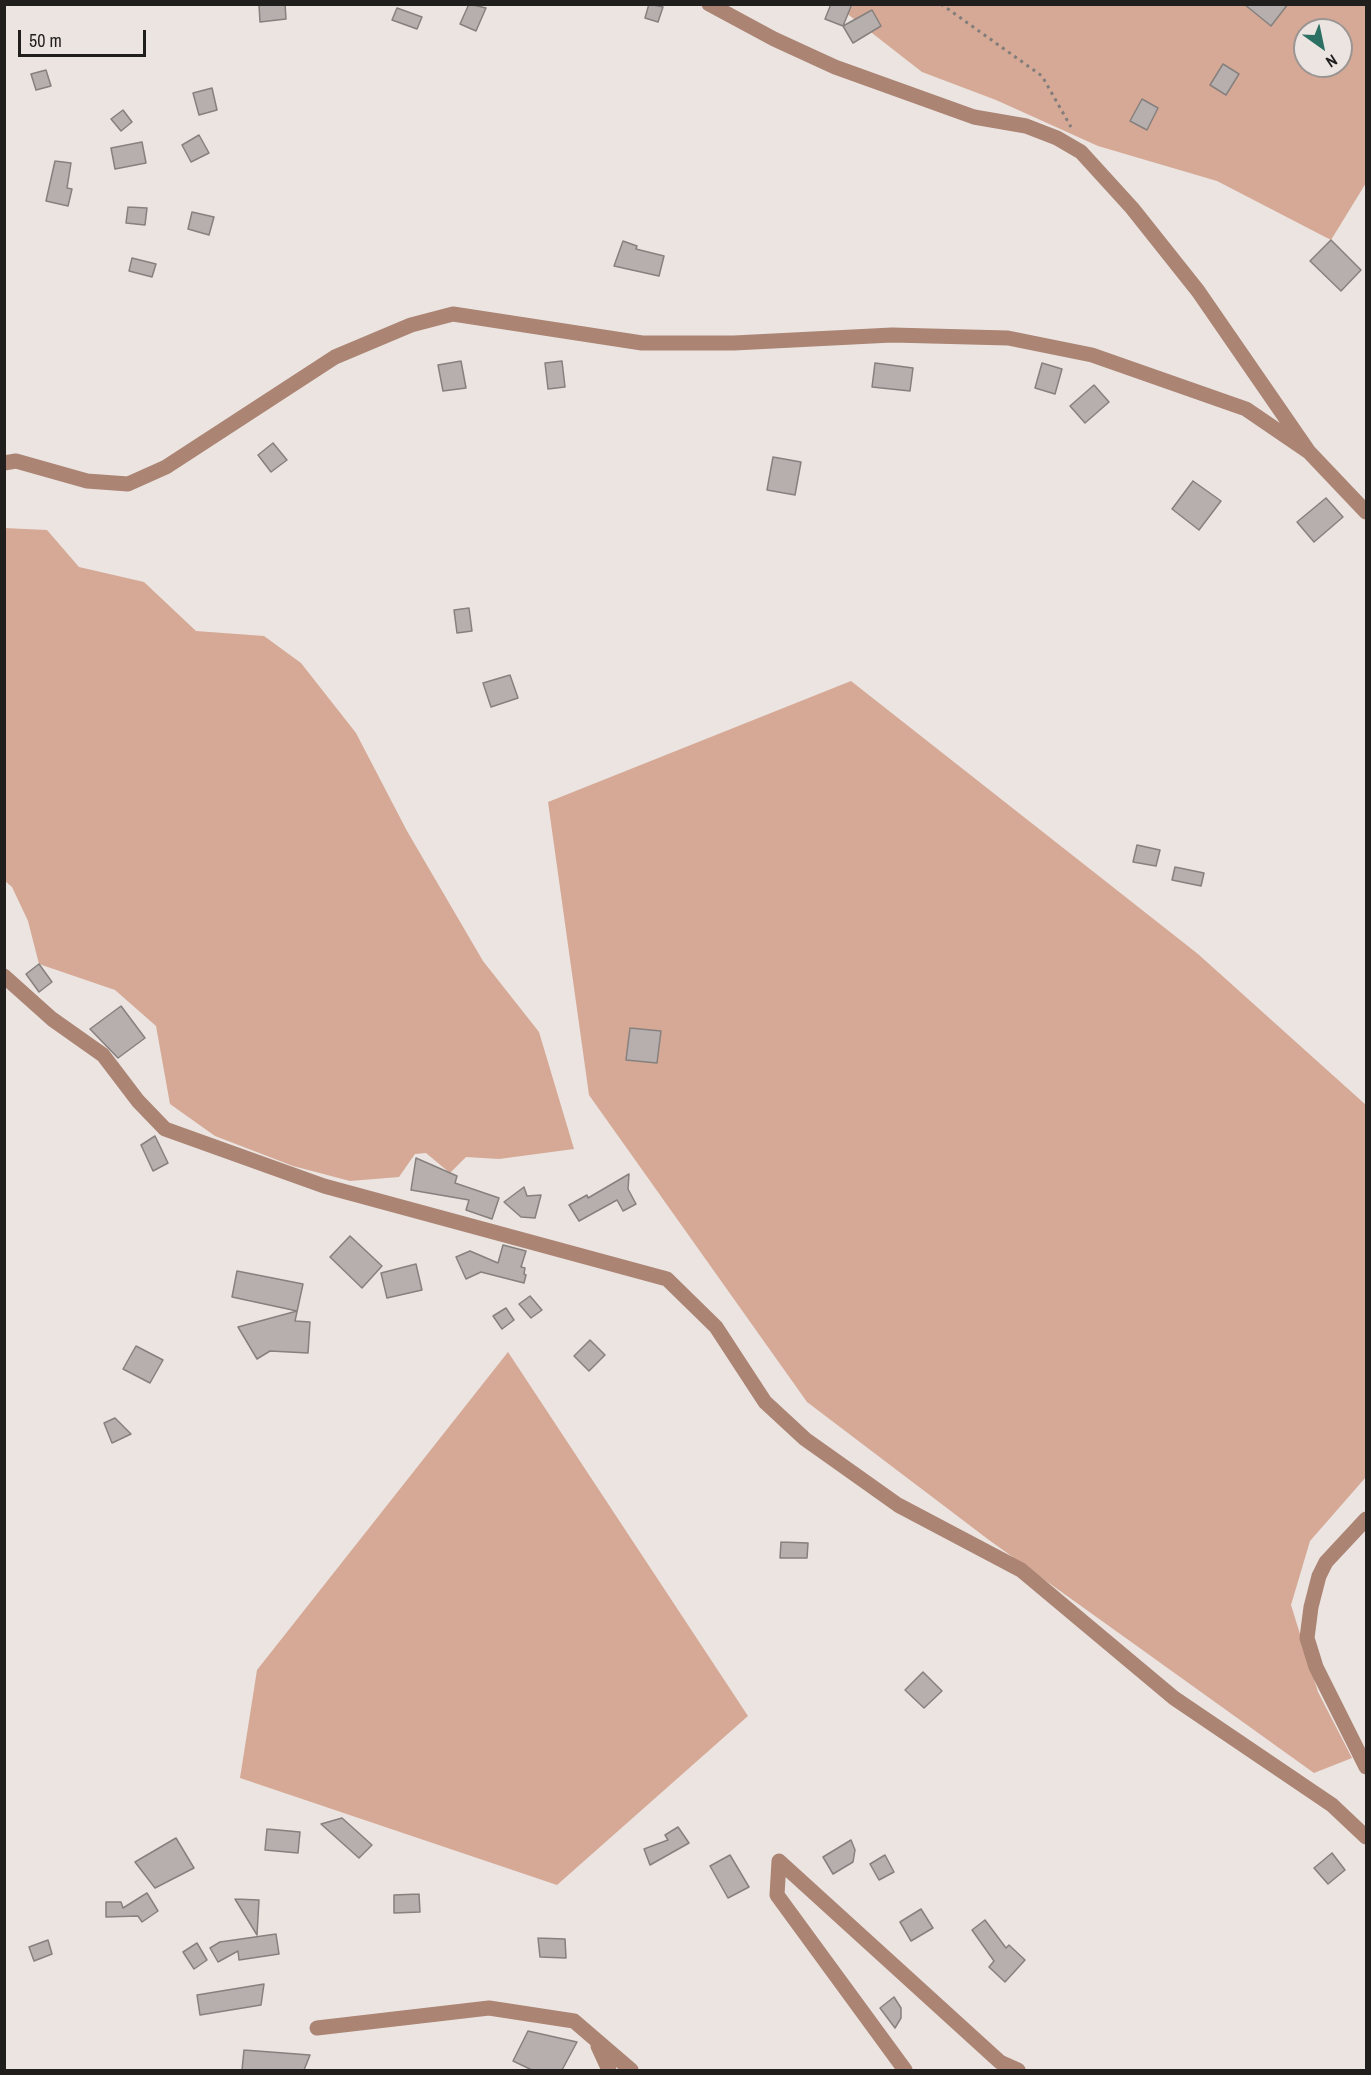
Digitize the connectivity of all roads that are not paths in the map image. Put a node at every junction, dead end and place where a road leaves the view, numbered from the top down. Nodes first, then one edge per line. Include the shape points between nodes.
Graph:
1 (710, 4) edge
2 (1310, 452) junction
3 (4, 463) edge
4 (1366, 512) edge
5 (4, 976) edge
6 (1366, 1519) edge
7 (1366, 1767) edge
8 (1366, 1837) edge
9 (317, 2028) dead end
10 (595, 2040) junction
11 (609, 2070) edge
12 (631, 2070) edge
13 (905, 2070) edge
14 (1018, 2070) edge

1 - 2 street via 835,67 974,117 1026,126 1081,152 1198,291
2 - 3 street via 1246,409 1092,355 1008,338 892,335 642,343 453,314 411,325 335,357 166,467 128,484 87,481 16,461
2 - 4 street
5 - 8 street via 52,1019 103,1055 165,1129 324,1186 667,1279 716,1327 765,1402 805,1439 898,1505 1021,1570 1174,1698 1332,1805
6 - 7 street via 1323,1569 1313,1595 1307,1638 1316,1667
9 - 10 street via 489,2008 574,2021
10 - 11 street
10 - 12 street
13 - 14 street via 777,1894 779,1861 1000,2062

